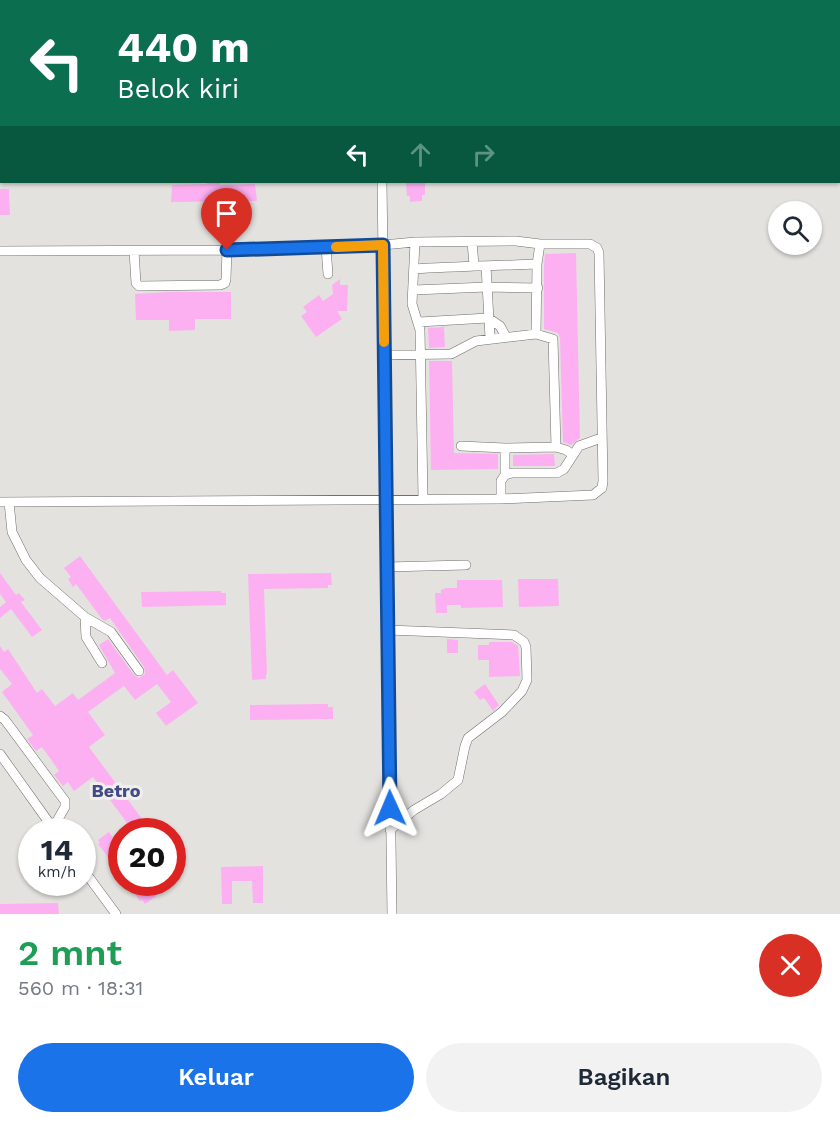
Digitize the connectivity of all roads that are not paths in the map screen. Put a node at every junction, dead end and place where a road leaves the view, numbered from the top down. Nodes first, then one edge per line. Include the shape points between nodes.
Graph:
1 (382, 183) edge
2 (415, 242) junction
3 (472, 242) junction
4 (540, 244) junction
5 (383, 245) junction
6 (326, 247) junction
7 (227, 250) junction
8 (0, 251) edge
9 (135, 251) junction
10 (537, 264) junction
11 (474, 265) junction
12 (486, 266) junction
13 (415, 269) junction
14 (328, 274) dead end
15 (487, 287) junction
16 (538, 288) junction
17 (414, 290) junction
18 (488, 318) junction
19 (419, 322) junction
20 (536, 334) junction
21 (506, 336) junction
22 (489, 338) junction
23 (421, 353) junction
24 (384, 355) junction
25 (601, 438) junction
26 (461, 446) dead end
27 (556, 447) junction
28 (505, 448) junction
29 (573, 455) junction
30 (505, 475) junction
31 (423, 498) junction
32 (501, 499) junction
33 (387, 500) junction
34 (5, 502) edge
35 (466, 565) dead end
36 (387, 567) junction
37 (85, 617) junction
38 (388, 630) junction
39 (102, 663) dead end
40 (139, 671) dead end
41 (0, 716) edge
42 (0, 754) edge
43 (45, 818) edge
44 (60, 818) edge
45 (390, 830) junction
46 (96, 887) edge
47 (116, 914) edge
48 (392, 914) edge

1 - 5 lane
2 - 3 lane
2 - 5 lane
2 - 13 lane
3 - 4 lane
3 - 11 lane
4 - 10 lane
4 - 25 lane via 590,244 599,253
5 - 6 lane
5 - 24 lane
6 - 7 lane
6 - 14 lane
7 - 9 lane
7 - 9 lane via 225,283 139,286
8 - 9 lane
10 - 12 lane
10 - 16 lane
11 - 12 lane
11 - 13 lane
12 - 15 lane
13 - 17 lane
15 - 16 lane
15 - 17 lane
15 - 18 lane
16 - 20 lane
17 - 19 lane via 412,304
18 - 19 lane
18 - 21 lane
18 - 22 lane
19 - 23 lane
20 - 21 lane
20 - 27 lane via 553,339
21 - 22 lane
22 - 23 lane via 451,354
23 - 24 lane
23 - 31 lane
24 - 33 lane
25 - 29 lane via 579,446
25 - 32 lane via 603,481 598,493
26 - 28 lane
27 - 28 lane
27 - 29 lane
28 - 30 lane
29 - 30 lane via 557,473
30 - 32 lane
31 - 32 lane
31 - 33 lane
33 - 34 lane
33 - 36 lane
34 - 37 lane via 12,532 26,560 40,578
35 - 36 lane
36 - 38 lane
37 - 39 lane via 86,637
37 - 40 lane via 111,632
38 - 45 lane
38 - 45 lane via 514,635 526,647 527,680 502,712 468,738 458,780
41 - 44 lane via 65,801
42 - 43 lane
45 - 48 lane
46 - 47 lane

